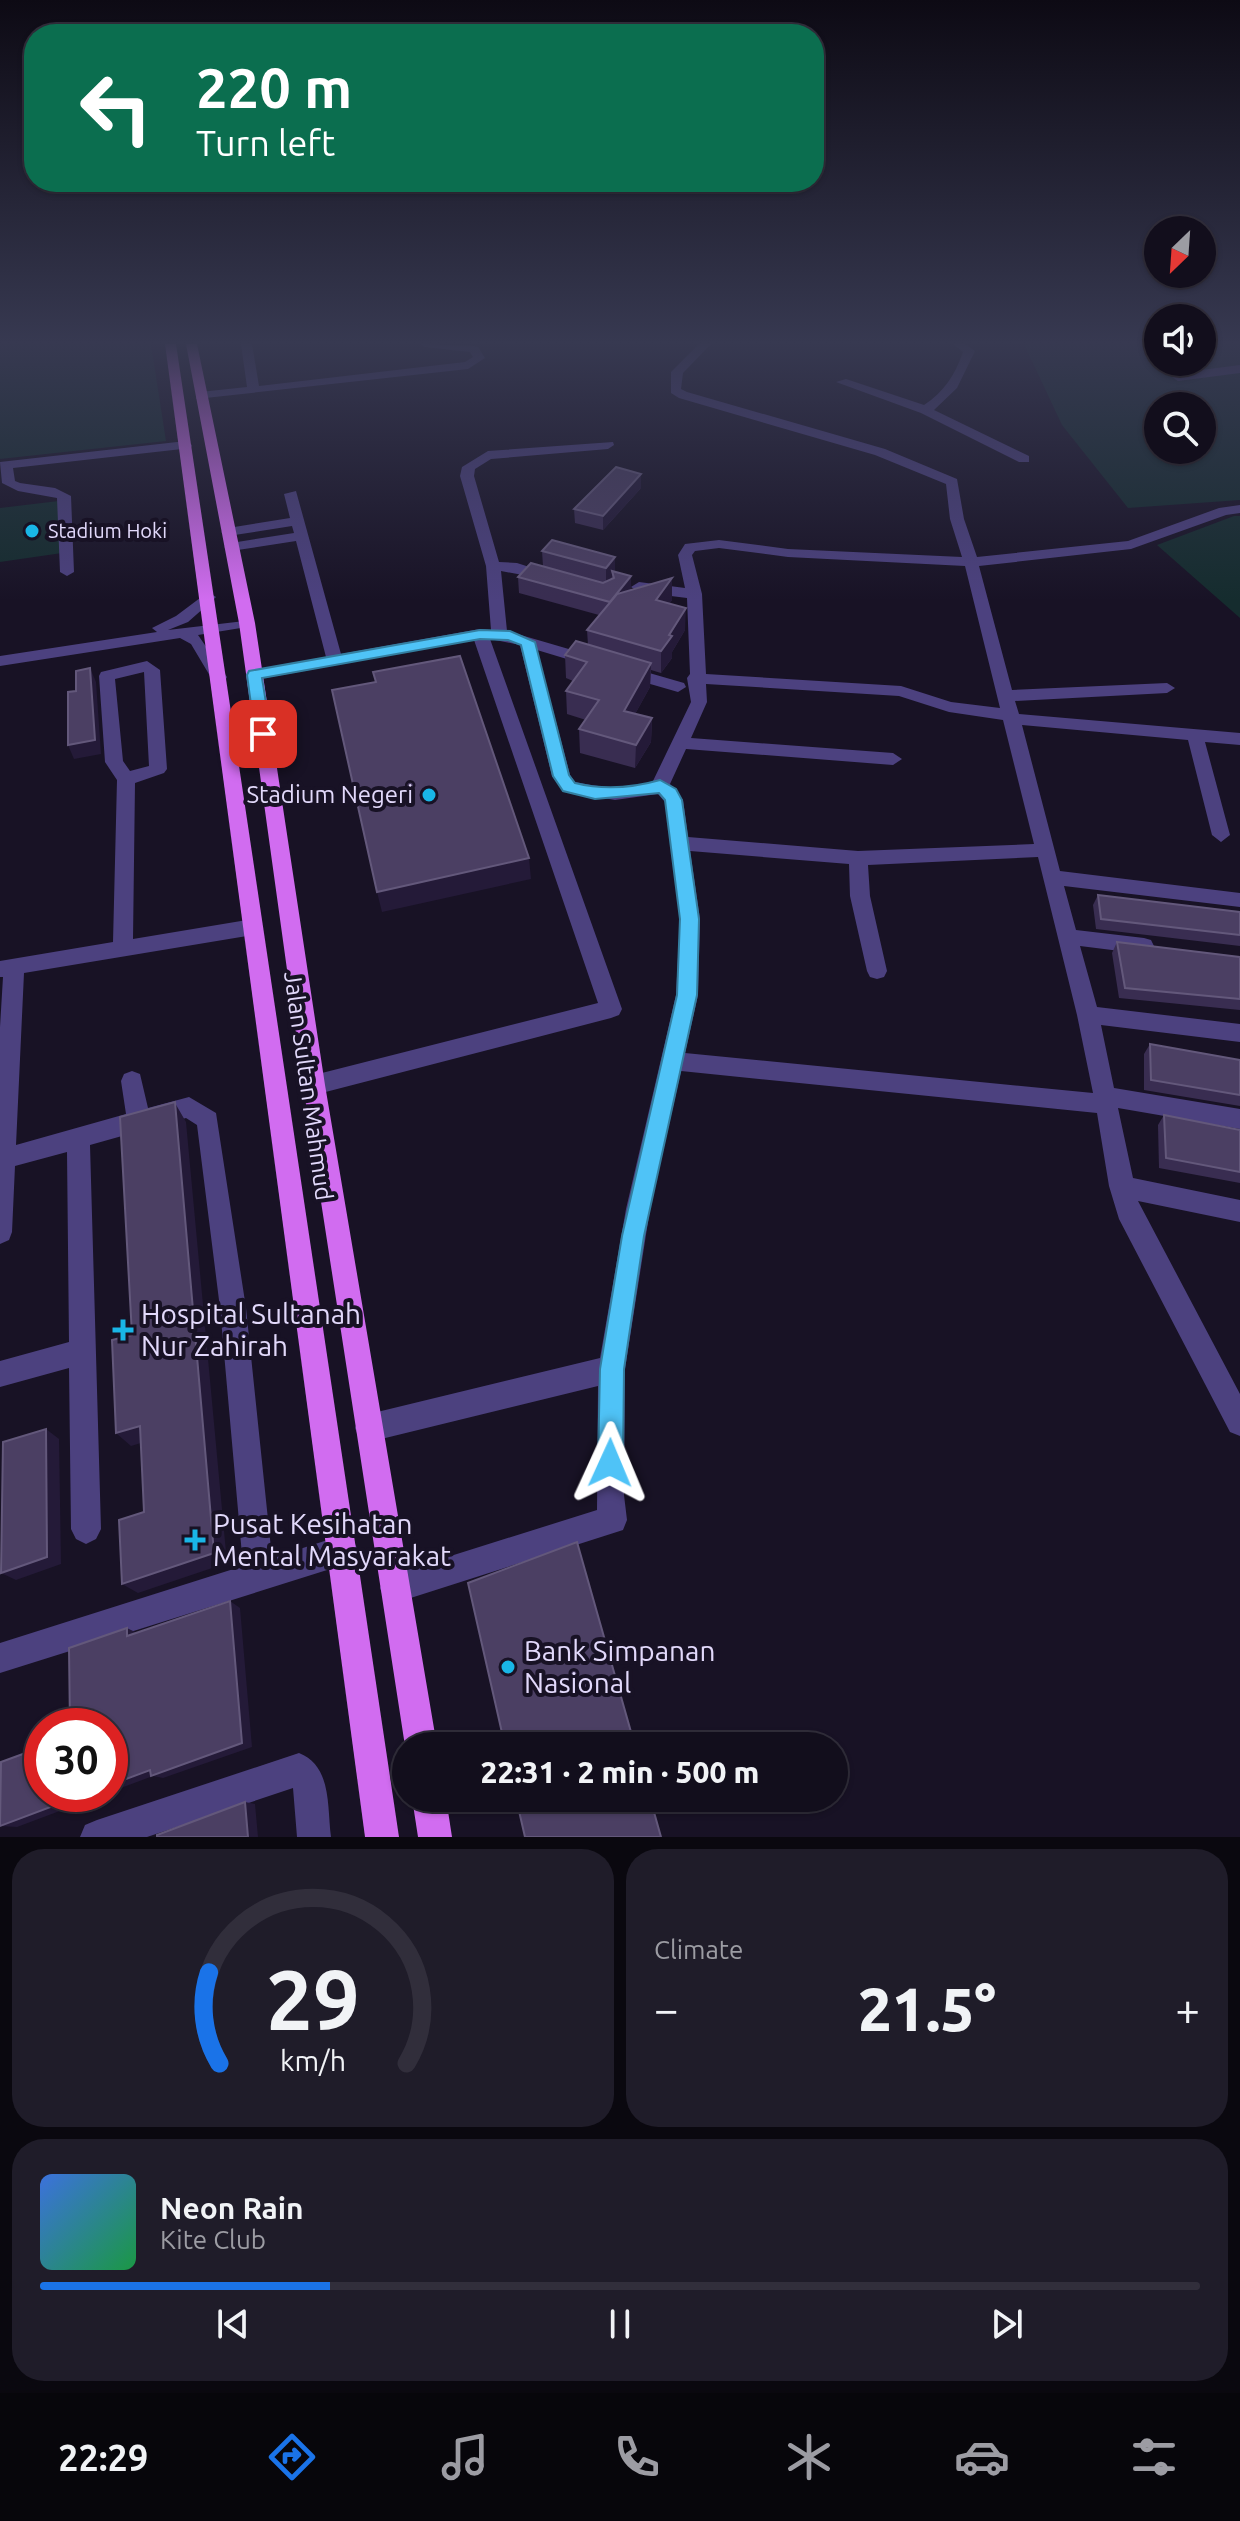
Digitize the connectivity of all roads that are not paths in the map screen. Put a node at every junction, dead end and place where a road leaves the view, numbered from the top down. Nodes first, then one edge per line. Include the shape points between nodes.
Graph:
1 (184, 430) edge
2 (207, 430) edge
3 (803, 430) edge
4 (965, 430) edge
5 (186, 445) junction
6 (608, 445) dead end
7 (1024, 459) dead end
8 (3, 465) edge
9 (291, 494) dead end
10 (1240, 509) edge
11 (298, 529) junction
12 (230, 540) junction
13 (971, 562) junction
14 (493, 566) junction
15 (67, 572) dead end
16 (560, 579) edge
17 (639, 587) edge
18 (694, 594) junction
19 (208, 597) junction
20 (247, 623) junction
21 (212, 628) junction
22 (182, 633) junction
23 (489, 634) junction
24 (118, 642) junction
25 (527, 642) junction
26 (335, 660) junction
27 (0, 661) edge
28 (254, 675) junction
29 (219, 677) junction
30 (695, 678) junction
31 (678, 687) dead end
32 (1167, 688) dead end
33 (1006, 696) junction
34 (1012, 717) junction
35 (1195, 735) junction
36 (1240, 739) edge
37 (680, 743) junction
38 (893, 759) dead end
39 (126, 779) junction
40 (660, 785) junction
41 (1221, 835) dead end
42 (679, 843) junction
43 (1046, 850) junction
44 (858, 858) junction
45 (1053, 877) junction
46 (1240, 900) edge
47 (253, 927) junction
48 (1069, 937) junction
49 (1162, 948) edge
50 (123, 949) junction
51 (7, 968) edge
52 (877, 971) dead end
53 (1088, 1015) junction
54 (1240, 1033) edge
55 (674, 1061) junction
56 (132, 1081) dead end
57 (314, 1085) junction
58 (1105, 1100) junction
59 (1240, 1119) edge
60 (139, 1121) junction
61 (78, 1138) junction
62 (4, 1159) junction
63 (1121, 1186) junction
64 (1240, 1211) edge
65 (0, 1232) edge
66 (83, 1351) junction
67 (612, 1369) junction
68 (0, 1374) edge
69 (1240, 1422) edge
70 (369, 1428) junction
71 (86, 1529) dead end
72 (343, 1550) junction
73 (259, 1576) junction
74 (395, 1588) junction
75 (0, 1658) edge
76 (419, 1732) edge
77 (431, 1812) edge
78 (97, 1837) edge
79 (314, 1837) edge
80 (382, 1837) edge
81 (435, 1837) edge

1 - 5 main road, Jalan Sultan Mahmud
2 - 12 main road, Jalan Sultan Mahmud
3 - 13 street via 880,452 952,482
4 - 7 street
5 - 8 street
5 - 19 main road, Jalan Sultan Mahmud
6 - 14 street via 523,450 474,461 467,476
8 - 15 street via 16,487 64,496
9 - 11 street
10 - 13 street via 1131,545
11 - 12 street
11 - 26 street
12 - 20 main road, Jalan Sultan Mahmud
13 - 18 street via 701,544 685,555
13 - 33 street
14 - 16 street
14 - 23 street
17 - 18 street
18 - 30 street
19 - 21 main road, Jalan Sultan Mahmud
19 - 24 street via 174,623
20 - 21 street
20 - 28 main road, Jalan Sultan Mahmud
21 - 22 street
21 - 29 main road, Jalan Sultan Mahmud
22 - 24 street
22 - 29 street via 197,641
23 - 25 street
23 - 26 street
23 - 57 street via 611,1009
24 - 27 street
25 - 31 street
25 - 40 street via 561,776 569,787 595,793
26 - 28 street
28 - 57 main road, Jalan Sultan Mahmud
29 - 47 main road, Jalan Sultan Mahmud
30 - 34 street via 901,691 949,707
30 - 37 street via 699,702
32 - 33 street
33 - 34 street
34 - 35 street
34 - 43 street
35 - 36 street
35 - 41 street
37 - 38 street
37 - 40 street
39 - 39 street via 114,762 107,676 147,666 152,670 158,769
39 - 50 street
40 - 42 street via 674,800
42 - 44 street
42 - 55 street via 690,919 687,995
43 - 44 street
43 - 45 street
44 - 52 street via 860,896
45 - 46 street
45 - 48 street
47 - 50 street
47 - 72 main road, Jalan Sultan Mahmud
48 - 49 street
48 - 53 street
50 - 51 street
51 - 62 street
53 - 54 street
53 - 58 street
55 - 58 street
55 - 67 street via 638,1209
56 - 60 street
57 - 70 main road, Jalan Sultan Mahmud
58 - 59 street
58 - 63 street
60 - 61 street
60 - 73 street via 189,1107 208,1120
61 - 62 street
61 - 66 street
62 - 65 street
63 - 64 street
63 - 69 street via 1128,1211
66 - 68 street
66 - 71 street
67 - 70 street
67 - 74 street via 613,1520
70 - 74 main road, Jalan Sultan Mahmud
72 - 73 street
72 - 80 main road, Jalan Sultan Mahmud
73 - 75 street
74 - 76 main road, Jalan Sultan Mahmud
77 - 81 main road
78 - 79 street via 299,1769 308,1778

